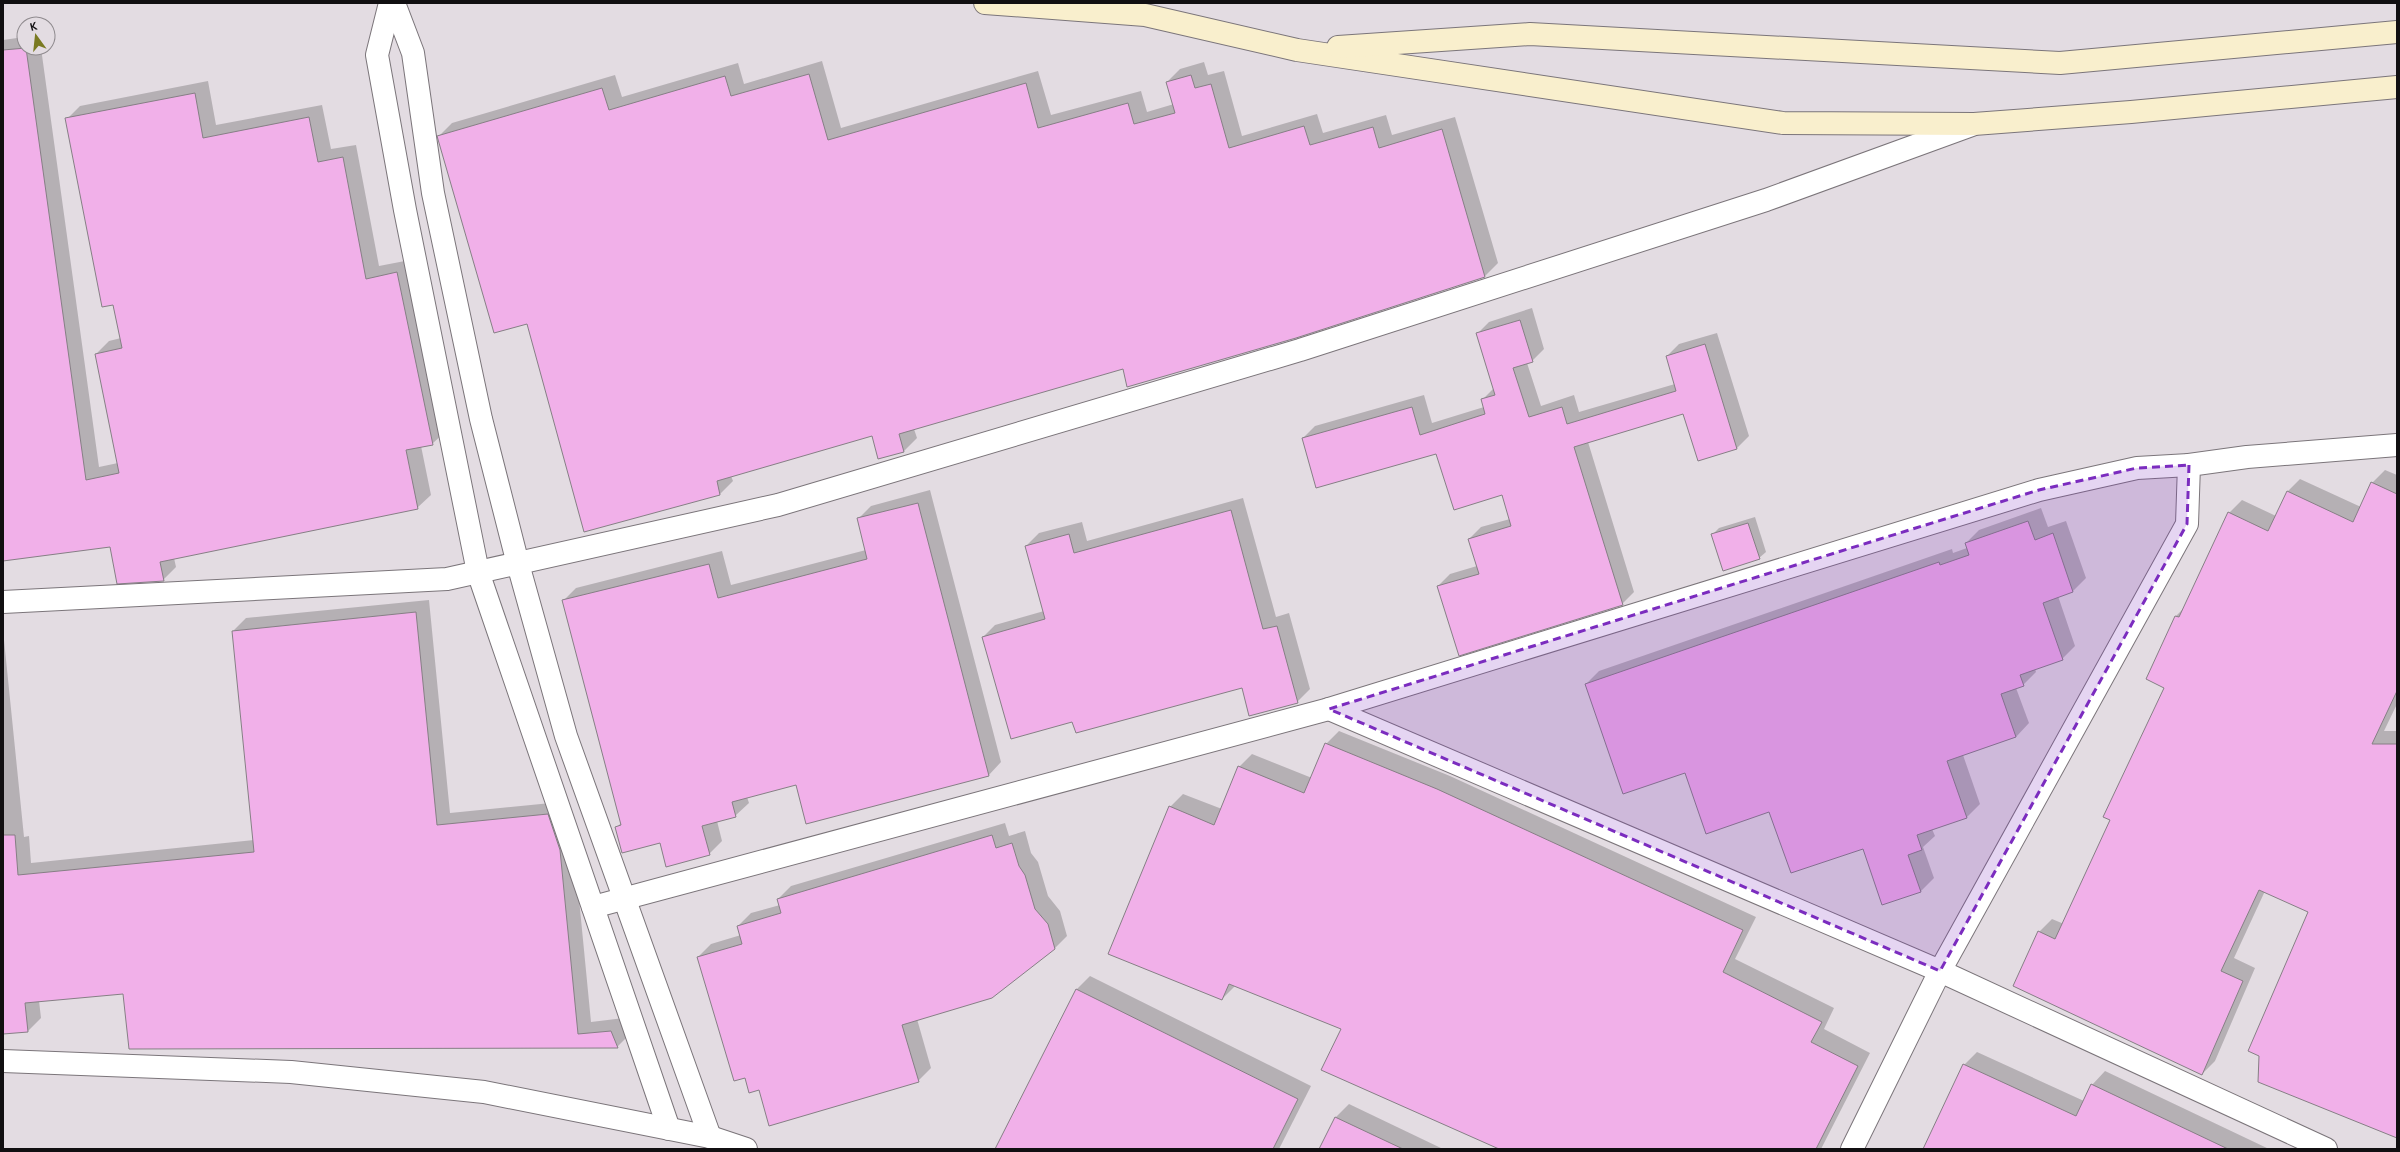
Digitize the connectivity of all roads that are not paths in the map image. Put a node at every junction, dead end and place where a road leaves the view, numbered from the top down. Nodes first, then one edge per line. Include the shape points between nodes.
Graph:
1 (390, 3) edge
2 (394, 3) edge
3 (985, 3) edge
4 (2397, 32) edge
5 (1297, 50) junction
6 (2397, 87) edge
7 (1974, 124) junction
8 (2397, 445) edge
9 (2189, 465) junction
10 (518, 564) junction
11 (478, 572) junction
12 (3, 602) edge
13 (1329, 709) junction
14 (623, 899) junction
15 (593, 907) junction
16 (1940, 971) junction
17 (3, 1061) edge
18 (670, 1129) junction
19 (710, 1137) junction
20 (746, 1149) edge
21 (1852, 1149) edge
22 (2326, 1149) edge

1 - 11 street via 377,54 405,210
2 - 10 street via 413,53 433,193 481,419
3 - 5 main road via 1145,15
4 - 5 main road via 2060,63 1530,34
5 - 7 main road via 1783,123
6 - 7 main road
7 - 10 street via 1766,200 1293,352 778,505
8 - 9 street via 2247,457
9 - 13 street via 2137,468 2039,490
9 - 16 street via 2187,524
10 - 11 street
10 - 14 street via 566,736
11 - 12 street via 447,579
11 - 15 street
13 - 14 street
13 - 16 street
14 - 15 street
14 - 19 street
15 - 18 street
16 - 21 street
16 - 22 street
17 - 18 street via 291,1072 484,1092
18 - 19 street
19 - 20 street

